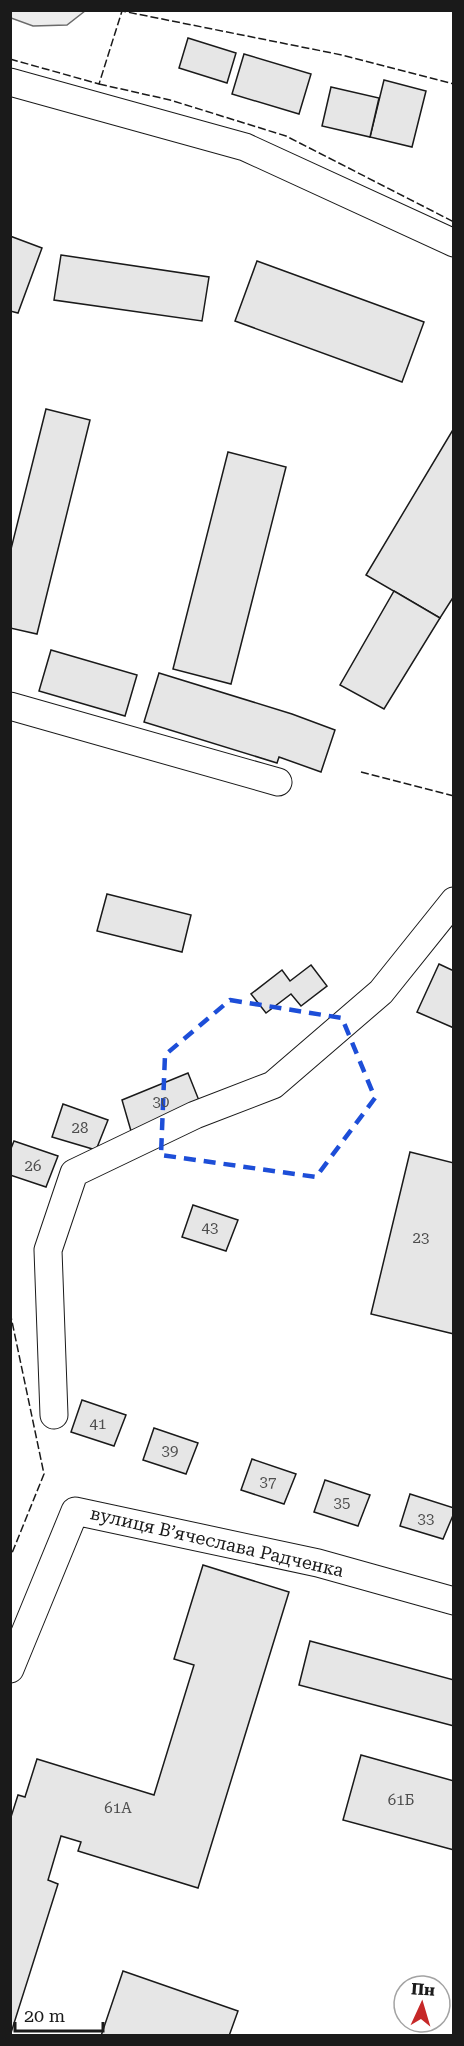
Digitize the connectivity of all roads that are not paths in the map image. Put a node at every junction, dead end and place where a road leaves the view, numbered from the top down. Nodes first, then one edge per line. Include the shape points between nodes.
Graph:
1 (10, 82) edge
2 (453, 243) edge
3 (10, 706) edge
4 (278, 782) dead end
5 (453, 901) edge
6 (54, 1415) dead end
7 (453, 1601) edge
8 (10, 1669) edge

1 - 2 street via 245,147
3 - 4 street
5 - 6 street via 381,992 273,1085 195,1115 74,1173 48,1250
7 - 8 street, вулиця Вʼячеслава Радченка via 318,1563 75,1511

